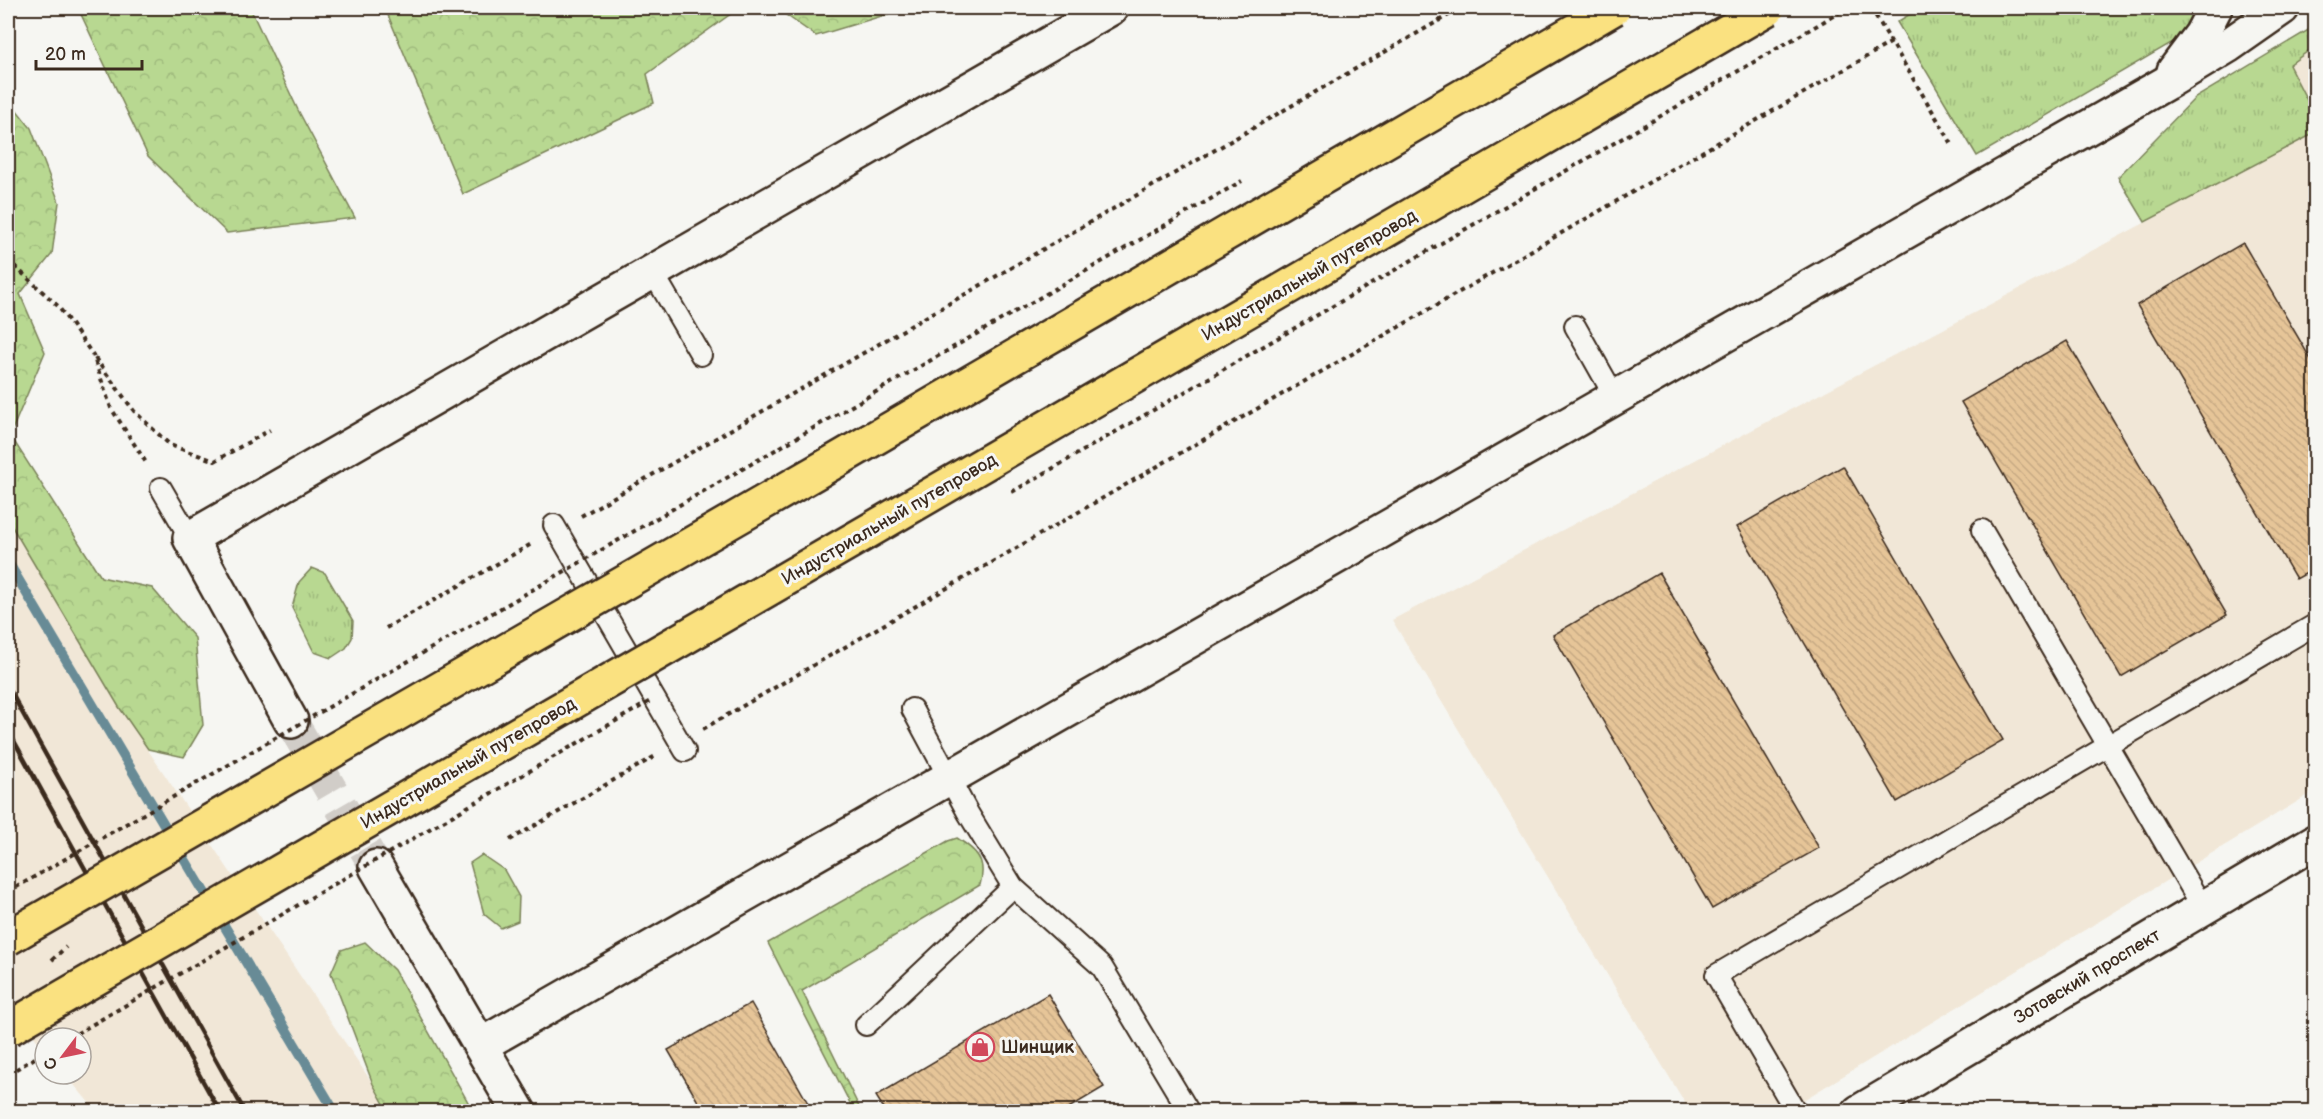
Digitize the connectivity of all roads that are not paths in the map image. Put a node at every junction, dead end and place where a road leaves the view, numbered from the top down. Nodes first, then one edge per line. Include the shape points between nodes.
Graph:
1 (1110, 8) edge
2 (1614, 8) edge
3 (1768, 8) edge
4 (2215, 8) edge
5 (2282, 8) edge
6 (2166, 83) junction
7 (652, 271) junction
8 (1575, 326) dead end
9 (701, 355) dead end
10 (1615, 397) junction
11 (161, 488) road end
12 (555, 527) road end
13 (1982, 530) dead end
14 (190, 538) junction
15 (2316, 624) edge
16 (912, 709) dead end
17 (291, 722) tunnel mouth
18 (2108, 746) junction
19 (682, 747) road end
20 (950, 777) junction
21 (2316, 841) edge
22 (376, 867) tunnel mouth
23 (1013, 887) junction
24 (2203, 908) junction
25 (8, 938) edge
26 (866, 1025) dead end
27 (8, 1029) edge
28 (481, 1045) junction
29 (1188, 1111) edge
30 (519, 1112) edge
31 (1796, 1112) edge
32 (1859, 1112) edge

1 - 7 street
2 - 25 main road, bridge
3 - 27 main road, Индустриальный путепровод, bridge
4 - 6 street via 2201,35
5 - 6 street
6 - 10 street
7 - 9 lane
7 - 14 street
8 - 10 lane
10 - 20 street
11 - 14 lane
12 - 19 lane
13 - 18 lane
14 - 17 street
15 - 18 lane
16 - 20 lane
18 - 24 lane
18 - 31 lane via 1716,975
20 - 23 lane
20 - 28 street
21 - 24 street, Зотовский проспект
22 - 28 street
23 - 26 lane
23 - 29 lane via 1102,967
24 - 32 street, Зотовский проспект
28 - 30 street

